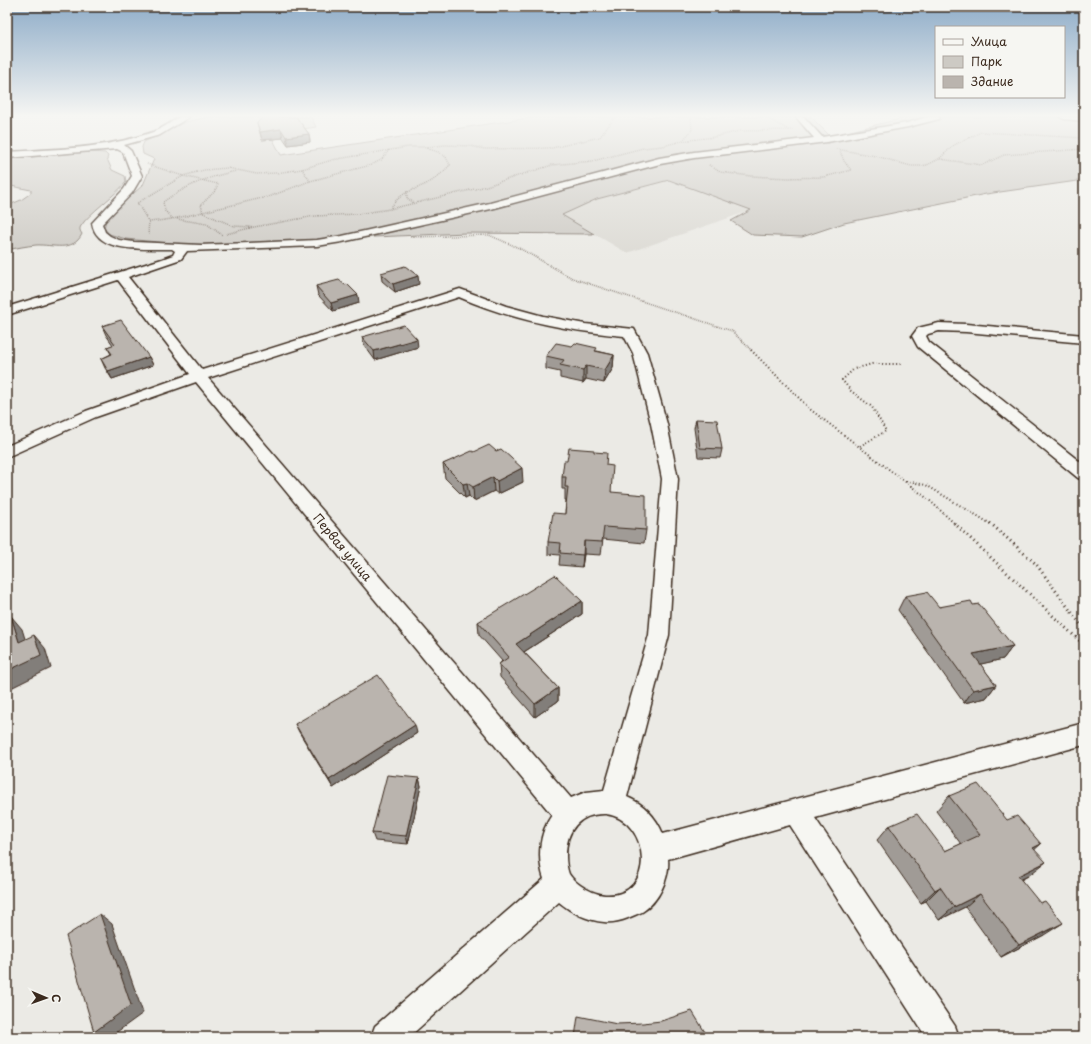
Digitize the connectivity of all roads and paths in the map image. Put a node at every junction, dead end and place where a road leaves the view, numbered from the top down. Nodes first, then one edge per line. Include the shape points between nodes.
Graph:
1 (133, 166) edge
2 (313, 166) edge
3 (368, 166) edge
4 (449, 166) edge
5 (641, 166) edge
6 (710, 166) edge
7 (848, 166) edge
8 (302, 169) junction
9 (239, 170) junction
10 (203, 181) junction
11 (310, 181) junction
12 (407, 191) junction
13 (414, 204) dead end
14 (390, 209) dead end
15 (203, 213) junction
16 (173, 219) junction
17 (149, 222) dead end
18 (254, 227) dead end
19 (222, 235) dead end
20 (404, 238) dead end
21 (180, 247) junction
22 (121, 276) junction
23 (7, 311) edge
24 (1084, 339) edge
25 (903, 364) dead end
26 (199, 376) junction
27 (860, 446) junction
28 (7, 452) edge
29 (1084, 474) edge
30 (904, 480) junction
31 (1084, 629) edge
32 (1084, 645) edge
33 (1084, 734) edge
34 (613, 802) junction
35 (796, 812) junction
36 (569, 815) junction
37 (656, 849) junction
38 (559, 884) junction
39 (386, 1037) edge
40 (944, 1037) edge

1 - 21 street via 137,176 128,191 97,223 98,230 109,240 122,243
2 - 8 path
3 - 11 path
4 - 12 path via 423,186
5 - 21 street via 492,206 342,239 258,246
6 - 7 path via 720,172 768,177 844,174 851,170
8 - 9 path via 256,174
8 - 11 path
9 - 10 path via 219,174
9 - 10 path via 204,170 183,176
10 - 15 path via 218,184 215,191 201,205
10 - 16 path via 176,192 163,202 165,211
11 - 15 path via 270,196
12 - 13 path via 406,198
12 - 14 path
15 - 16 path
15 - 18 path via 234,226
16 - 17 path
16 - 19 path via 193,220 213,226
20 - 27 path via 489,235 520,248 572,278 732,330 811,410
21 - 22 street via 182,251 177,257
22 - 23 street
22 - 26 street, Первая улица
24 - 29 street via 966,328 939,328 923,331 919,336 923,344
25 - 27 path via 872,364 854,369 842,380 872,407 886,431
26 - 28 street via 91,414
26 - 34 street via 460,293 489,306 532,318 588,329 629,332 640,353 659,424 670,479 658,635
26 - 36 street, Первая улица
27 - 30 path
30 - 31 path via 926,485 986,520 1036,564
30 - 32 path via 928,499
33 - 35 street
34 - 36 street via 584,805
34 - 37 street via 637,816 649,831
35 - 37 street
35 - 40 street
36 - 38 street via 558,829 552,847
37 - 38 street via 655,869 648,887 634,901 616,908 590,906 577,900
38 - 39 street

